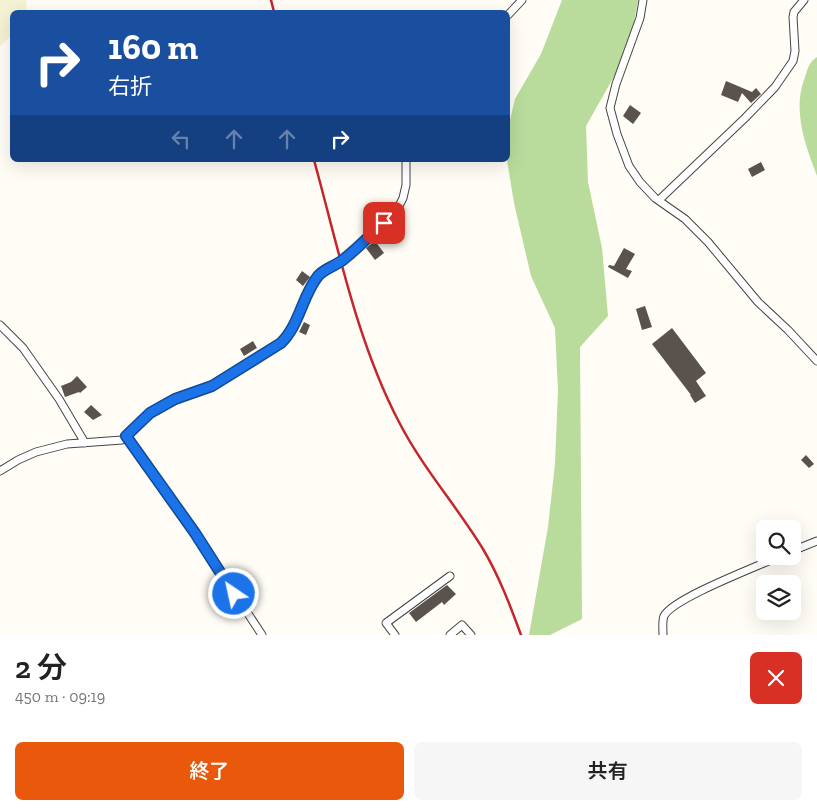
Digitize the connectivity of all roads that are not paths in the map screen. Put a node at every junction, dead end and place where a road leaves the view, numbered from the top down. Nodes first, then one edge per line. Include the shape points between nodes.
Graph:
1 (522, 0) edge
2 (643, 0) edge
3 (804, 0) edge
4 (510, 13) edge
5 (406, 162) edge
6 (660, 200) junction
7 (0, 325) edge
8 (817, 361) edge
9 (126, 436) junction
10 (85, 443) junction
11 (0, 471) edge
12 (817, 541) edge
13 (801, 547) edge
14 (759, 565) edge
15 (450, 576) dead end
16 (262, 635) edge
17 (395, 635) edge
18 (450, 635) edge
19 (471, 635) edge
20 (663, 635) edge

1 - 4 street
2 - 6 street via 610,108 629,166 640,182
3 - 6 street via 793,17 793,61 775,87
5 - 9 street via 406,185 399,206 342,261 320,274 297,320 281,343 212,386 175,399 150,413
6 - 8 street via 708,242 758,302
7 - 10 street via 28,355 59,398
9 - 10 street via 122,440
9 - 16 street
10 - 11 street via 36,452
12 - 13 street
14 - 20 street via 692,594 675,605 664,616
15 - 17 street via 386,622
18 - 19 street via 462,625

